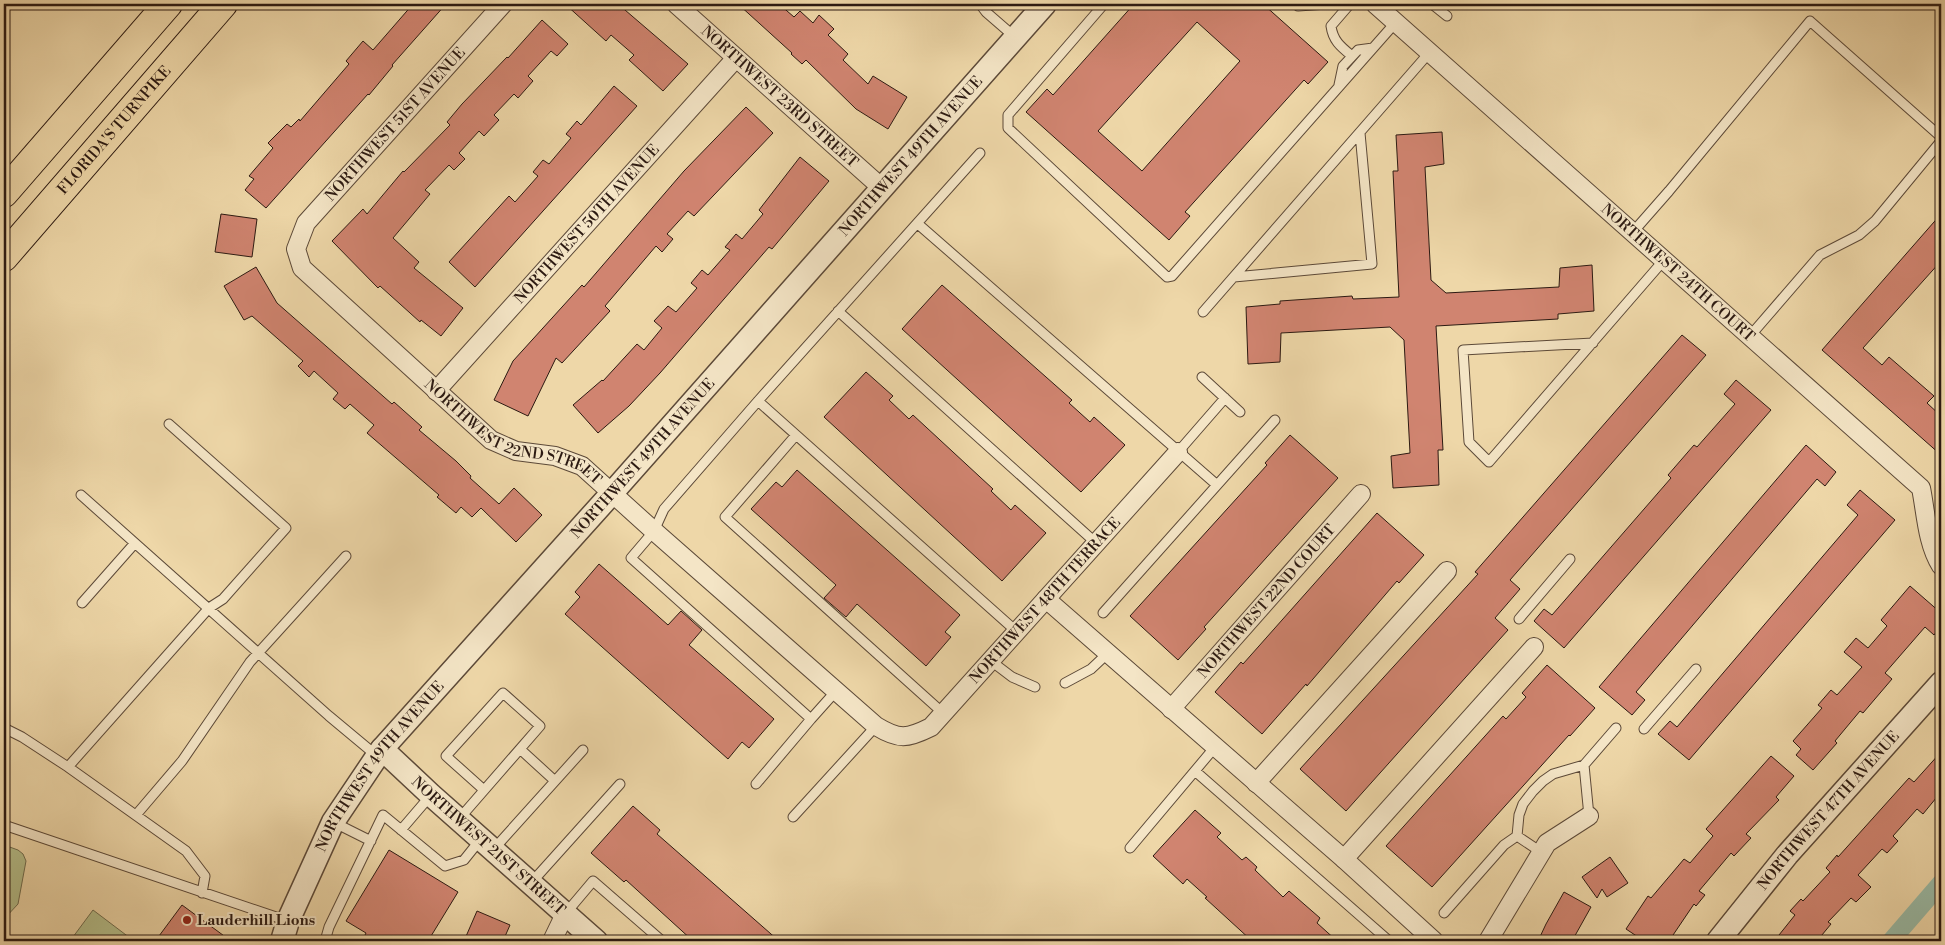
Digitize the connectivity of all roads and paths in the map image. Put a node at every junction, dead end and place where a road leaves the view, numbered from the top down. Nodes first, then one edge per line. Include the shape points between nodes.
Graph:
1 (168, 4) edge
2 (223, 4) edge
3 (503, 4) edge
4 (676, 4) edge
5 (980, 4) edge
6 (1046, 4) edge
7 (1104, 4) edge
8 (1296, 4) edge
9 (1327, 4) edge
10 (1350, 4) edge
11 (1432, 4) edge
12 (1382, 6) edge
13 (1446, 16) dead end
14 (1396, 22) junction
15 (1016, 38) junction
16 (1373, 48) junction
17 (1429, 53) junction
18 (1352, 56) junction
19 (736, 58) junction
20 (1339, 88) junction
21 (1360, 134) junction
22 (1941, 137) edge
23 (1941, 141) edge
24 (980, 153) dead end
25 (882, 188) junction
26 (4, 193) edge
27 (918, 224) junction
28 (1633, 232) junction
29 (296, 249) joint
30 (4, 257) edge
31 (1664, 260) junction
32 (1234, 277) junction
33 (838, 311) junction
34 (1203, 312) dead end
35 (1750, 336) junction
36 (1593, 343) junction
37 (1202, 377) dead end
38 (436, 390) junction
39 (1225, 398) junction
40 (758, 401) junction
41 (1240, 412) dead end
42 (1275, 420) dead end
43 (169, 424) dead end
44 (796, 435) junction
45 (1178, 452) junction
46 (1217, 486) junction
47 (612, 493) junction
48 (1361, 494) dead end
49 (82, 495) dead end
50 (654, 531) junction
51 (135, 543) junction
52 (1096, 543) junction
53 (346, 556) dead end
54 (1570, 559) dead end
55 (1941, 566) edge
56 (1447, 571) dead end
57 (1046, 599) junction
58 (82, 603) dead end
59 (209, 608) junction
60 (1104, 613) dead end
61 (1519, 619) dead end
62 (1017, 632) junction
63 (1534, 647) dead end
64 (259, 652) junction
65 (1108, 653) junction
66 (991, 661) junction
67 (1696, 670) dead end
68 (1941, 682) edge
69 (1065, 684) dead end
70 (1035, 687) dead end
71 (836, 691) junction
72 (1171, 709) junction
73 (943, 713) junction
74 (811, 719) junction
75 (876, 726) junction
76 (4, 728) edge
77 (1616, 728) dead end
78 (1644, 729) dead end
79 (903, 738) joint
80 (1215, 747) junction
81 (520, 749) junction
82 (583, 750) dead end
83 (380, 753) junction
84 (1584, 765) junction
85 (68, 767) junction
86 (1195, 771) junction
87 (555, 781) junction
88 (1256, 783) junction
89 (620, 784) dead end
90 (756, 784) dead end
91 (484, 790) junction
92 (431, 795) junction
93 (136, 816) junction
94 (1589, 816) joint
95 (793, 817) dead end
96 (459, 819) junction
97 (332, 822) junction
98 (4, 825) edge
99 (401, 830) junction
100 (1517, 836) junction
101 (371, 841) junction
102 (487, 845) junction
103 (1130, 848) dead end
104 (1541, 852) junction
105 (1344, 859) junction
106 (530, 883) junction
107 (202, 893) junction
108 (1444, 913) dead end
109 (565, 914) junction
110 (285, 931) edge
111 (326, 941) edge
112 (552, 941) edge
113 (596, 941) edge
114 (662, 941) edge
115 (1389, 941) edge
116 (1433, 941) edge
117 (1488, 941) edge
118 (1718, 941) edge

1 - 26 highway
2 - 30 highway, FLORIDA'S TURNPIKE
3 - 29 street, NORTHWEST 51ST AVENUE via 306,223
4 - 19 street, NORTHWEST 23RD STREET
5 - 15 lane
6 - 15 street, NORTHWEST 49TH AVENUE
7 - 20 lane via 1008,116 1008,128 1167,277 1172,276
8 - 9 lane
10 - 18 lane via 1331,26 1336,42
11 - 13 lane
12 - 14 street, NORTHWEST 24TH COURT
14 - 16 lane
14 - 17 street, NORTHWEST 24TH COURT
15 - 25 street, NORTHWEST 49TH AVENUE
16 - 18 lane via 1358,50
16 - 20 lane
17 - 21 lane
17 - 28 street, NORTHWEST 24TH COURT
18 - 20 lane via 1343,66
19 - 25 street, NORTHWEST 23RD STREET
19 - 38 street, NORTHWEST 50TH AVENUE
21 - 32 lane
21 - 32 lane via 1372,264
22 - 28 lane via 1810,21
23 - 35 lane via 1875,221 1859,235 1820,255
24 - 27 lane
25 - 47 street, NORTHWEST 49TH AVENUE
27 - 33 lane
27 - 45 lane
28 - 31 street, NORTHWEST 24TH COURT
29 - 38 street, NORTHWEST 22ND STREET via 302,268
31 - 35 street, NORTHWEST 24TH COURT
31 - 36 lane
32 - 34 lane
33 - 40 lane
33 - 52 lane
35 - 55 street, NORTHWEST 24TH COURT via 1922,488 1929,535
36 - 36 lane via 1463,350 1468,442 1489,462
37 - 39 lane
38 - 47 street, NORTHWEST 22ND STREET via 491,440 516,451 555,456 582,466
39 - 41 lane
39 - 45 lane
40 - 44 lane
40 - 50 lane via 664,509
42 - 46 lane
43 - 59 lane via 286,528 223,598
44 - 62 lane
44 - 73 lane via 725,517
45 - 46 lane
45 - 52 street, NORTHWEST 48TH TERRACE
46 - 60 lane
47 - 50 street, NORTHWEST 22ND STREET
47 - 83 street, NORTHWEST 49TH AVENUE
48 - 72 street, NORTHWEST 22ND COURT
49 - 51 lane
50 - 71 street, NORTHWEST 22ND STREET
50 - 74 lane via 631,558
51 - 58 lane
51 - 59 lane
52 - 57 street, NORTHWEST 48TH TERRACE
53 - 64 lane
54 - 61 lane
56 - 88 street
57 - 62 street, NORTHWEST 48TH TERRACE
57 - 65 street
59 - 64 lane
59 - 85 lane
62 - 66 street, NORTHWEST 48TH TERRACE
63 - 105 street
64 - 83 lane via 329,716
64 - 93 lane via 182,761
65 - 69 lane via 1092,669
65 - 72 street
66 - 70 lane via 1012,678
66 - 73 street, NORTHWEST 48TH TERRACE
67 - 78 lane
68 - 118 street, NORTHWEST 47TH AVENUE via 1786,855
71 - 74 lane
71 - 75 street, NORTHWEST 22ND STREET
72 - 80 street
73 - 79 street, NORTHWEST 48TH TERRACE via 931,727
74 - 90 lane
75 - 79 street, NORTHWEST 22ND STREET
75 - 95 lane
76 - 85 lane
77 - 84 lane
80 - 86 lane
80 - 88 street
81 - 87 lane
81 - 91 lane
81 - 91 lane via 540,726 503,693 446,756
82 - 87 lane
83 - 92 street, NORTHWEST 21ST STREET
83 - 97 street, NORTHWEST 49TH AVENUE
84 - 94 lane
84 - 100 lane via 1553,774 1533,791 1518,815
85 - 93 lane
86 - 103 lane
86 - 115 lane
87 - 102 lane
88 - 105 street
89 - 106 lane
91 - 96 lane
92 - 96 street, NORTHWEST 21ST STREET
92 - 99 lane
93 - 107 lane via 186,851 205,876
94 - 104 street via 1547,843
96 - 102 street, NORTHWEST 21ST STREET
97 - 101 lane
97 - 110 street, NORTHWEST 49TH AVENUE
98 - 107 lane
99 - 101 lane via 383,815
99 - 102 lane via 444,866 464,860
100 - 104 lane
100 - 108 lane via 1504,845
101 - 111 lane via 329,927
102 - 106 street, NORTHWEST 21ST STREET
104 - 117 street
105 - 116 street
106 - 109 street, NORTHWEST 21ST STREET
107 - 110 lane
109 - 112 street
109 - 113 street, NORTHWEST 21ST STREET
109 - 114 lane via 593,882

